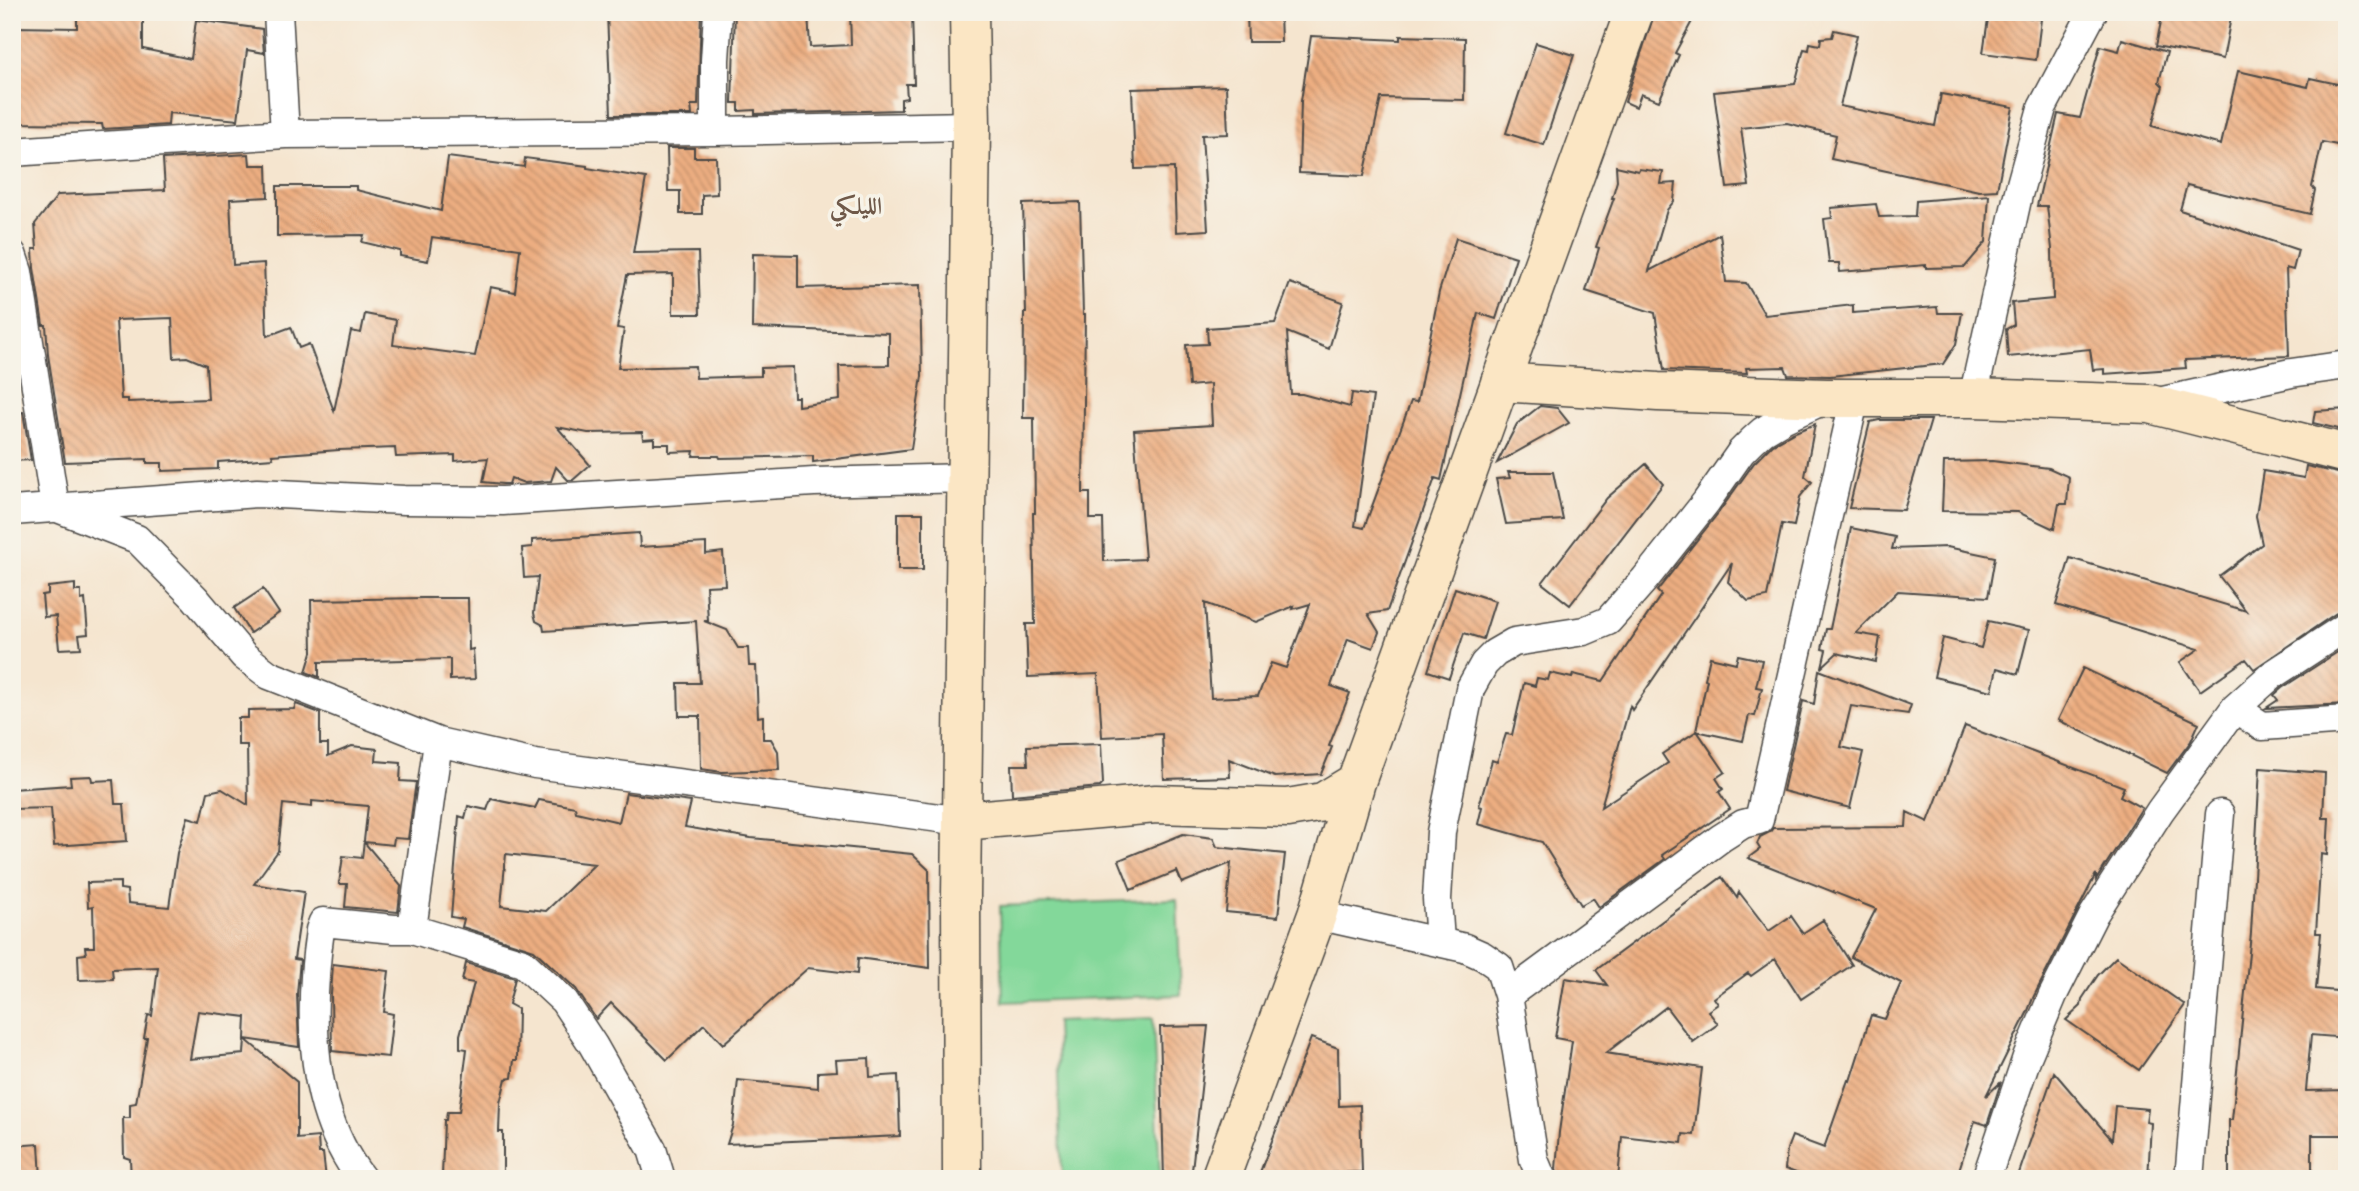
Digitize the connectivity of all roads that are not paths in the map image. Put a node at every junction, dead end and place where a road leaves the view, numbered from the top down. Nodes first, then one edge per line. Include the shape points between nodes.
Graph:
1 (278, 12) edge
2 (718, 12) edge
3 (969, 12) edge
4 (1634, 12) edge
5 (2093, 12) edge
6 (971, 126) junction
7 (715, 131) junction
8 (285, 134) junction
9 (12, 152) edge
10 (12, 254) edge
11 (2347, 365) edge
12 (1500, 382) junction
13 (1841, 398) junction
14 (1973, 398) junction
15 (2151, 404) junction
16 (2347, 454) edge
17 (967, 478) junction
18 (55, 507) junction
19 (12, 511) edge
20 (2347, 626) edge
21 (2235, 708) junction
22 (2347, 720) edge
23 (438, 742) junction
24 (1356, 782) junction
25 (2220, 814) dead end
26 (962, 821) junction
27 (1317, 915) junction
28 (412, 929) junction
29 (1440, 941) junction
30 (1508, 995) junction
31 (362, 1179) edge
32 (661, 1179) edge
33 (962, 1179) edge
34 (1220, 1179) edge
35 (1542, 1179) edge
36 (1986, 1179) edge
37 (2189, 1179) edge

1 - 8 street
2 - 7 street
3 - 6 street
4 - 12 street
5 - 14 street via 2042,108
6 - 7 street
6 - 17 street
7 - 8 street
8 - 9 street
10 - 18 street
11 - 15 street
12 - 13 street
12 - 24 street
13 - 14 street
13 - 29 street via 1763,430 1608,621 1584,631 1514,642 1484,664 1470,690 1441,832
13 - 30 street via 1759,820 1721,838
14 - 15 street
15 - 16 street
17 - 18 street via 814,482 503,501 257,493
17 - 26 street
18 - 19 street
18 - 23 street via 137,539 244,656 269,675
20 - 21 street via 2272,675
21 - 22 street via 2262,726
21 - 36 street via 2160,811 2094,914 2032,1045
23 - 26 street via 535,764
23 - 28 street
24 - 26 street via 1323,802 1288,808 1156,804
24 - 27 street
25 - 37 street
26 - 33 street
27 - 29 street
27 - 34 street
28 - 31 street via 323,922 320,930 313,1021 321,1084 328,1119 347,1160
28 - 32 street via 523,962 564,1001 652,1149
29 - 30 street via 1483,956 1499,967
30 - 35 street via 1534,1160

